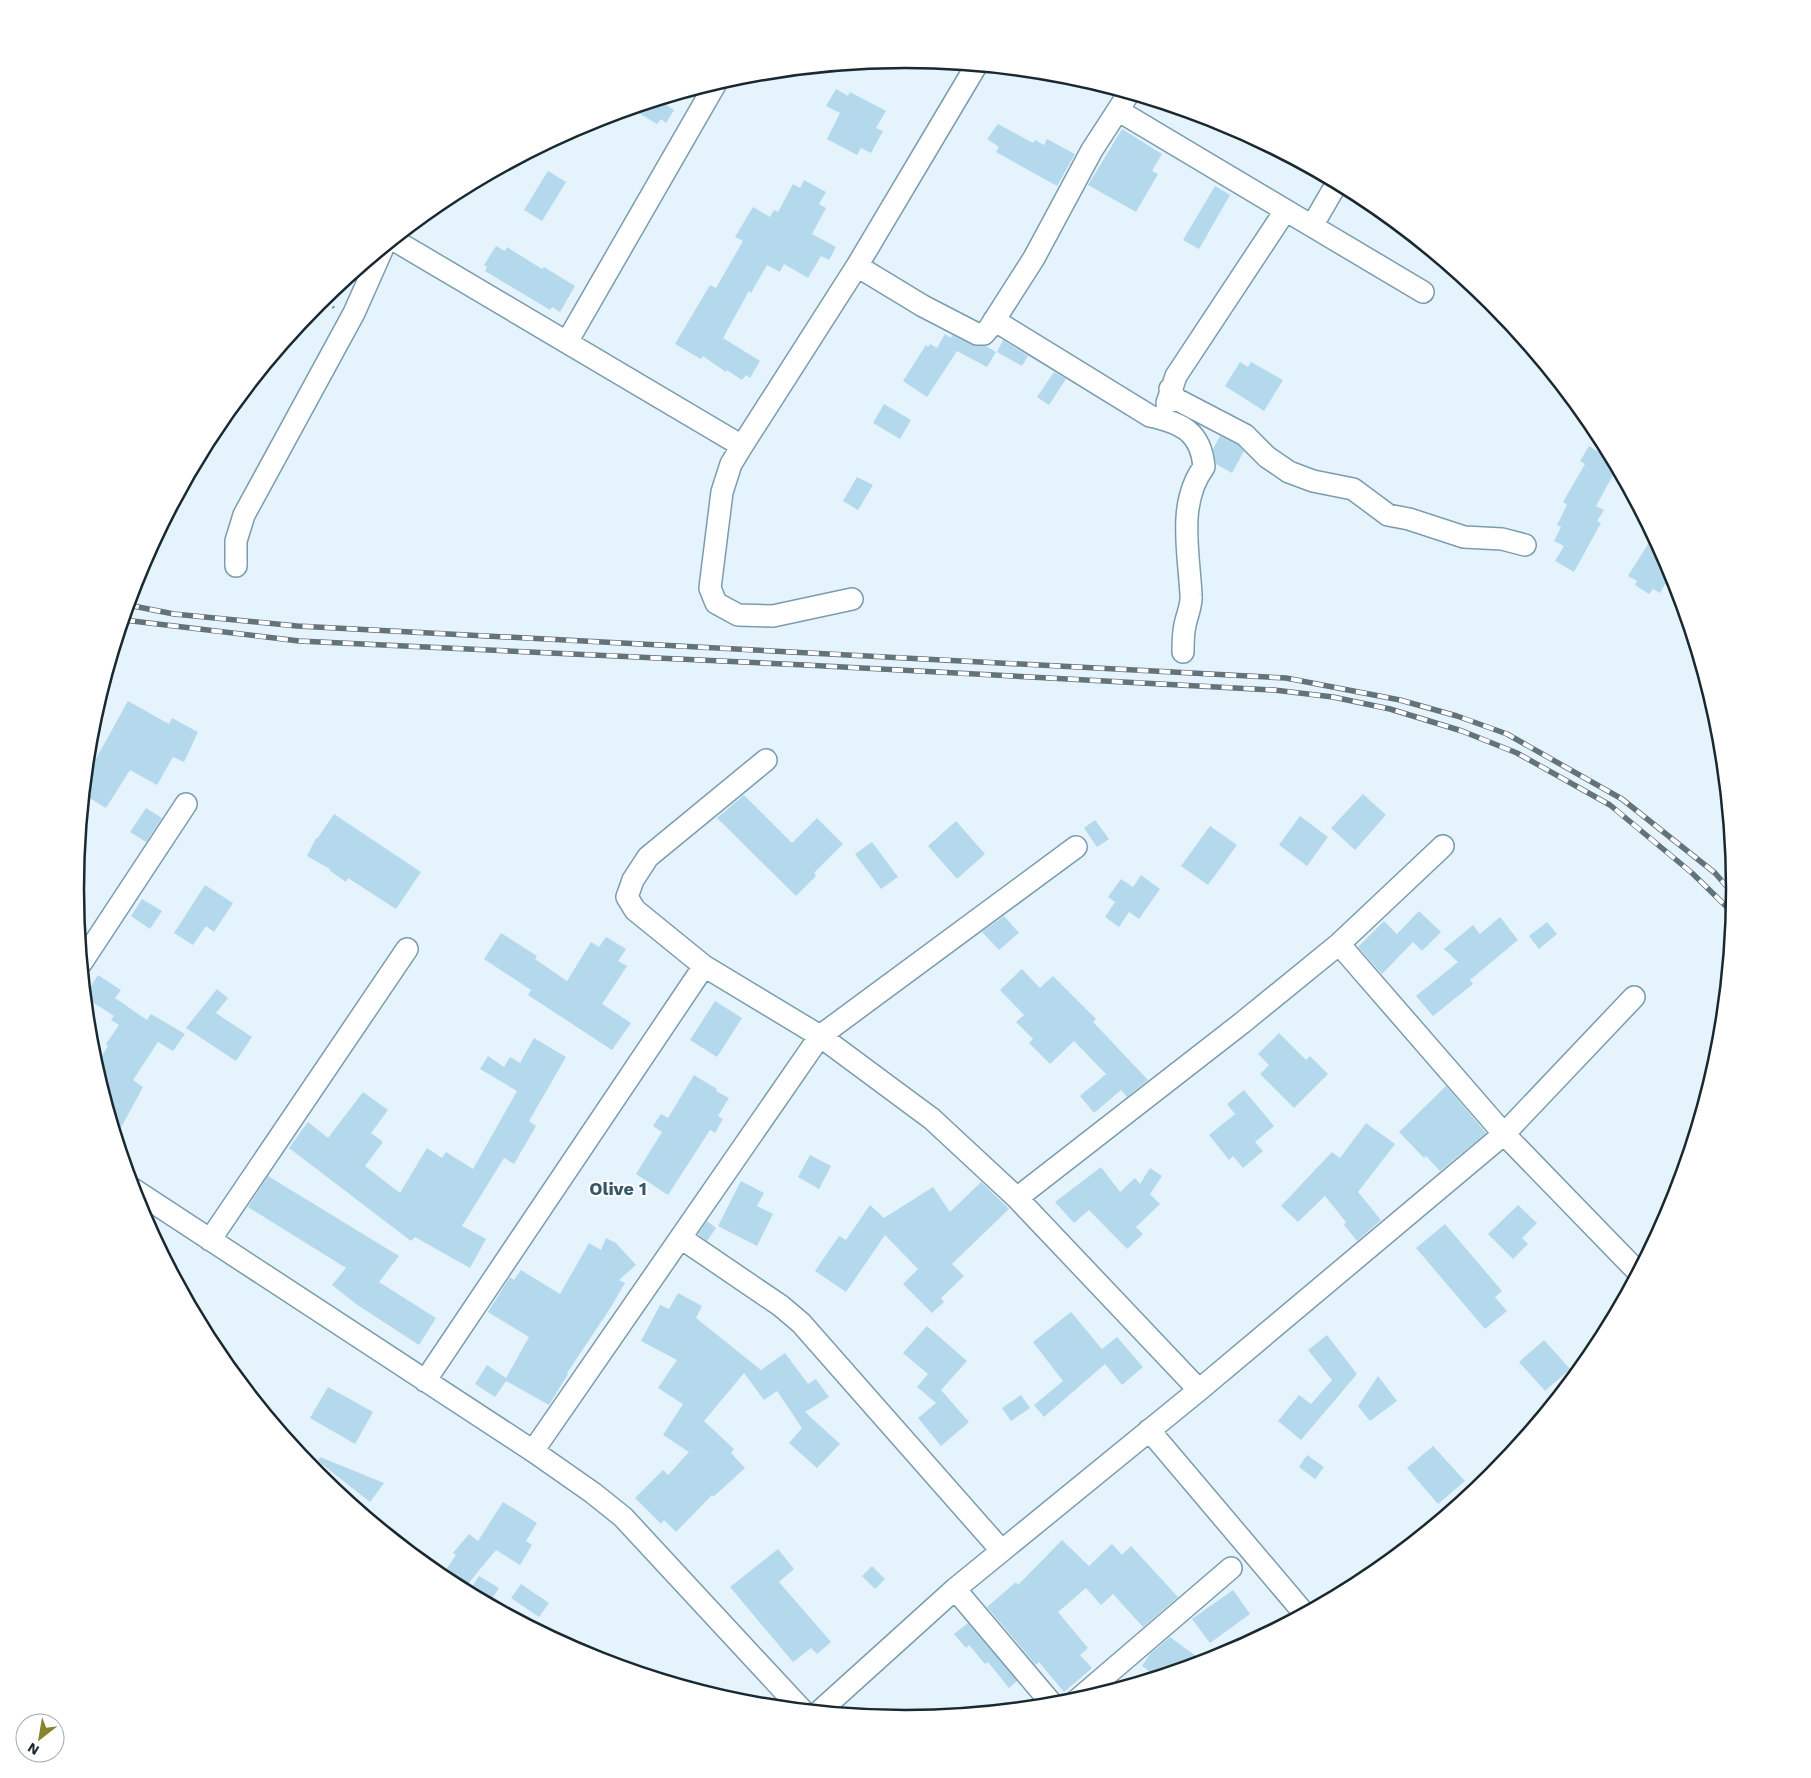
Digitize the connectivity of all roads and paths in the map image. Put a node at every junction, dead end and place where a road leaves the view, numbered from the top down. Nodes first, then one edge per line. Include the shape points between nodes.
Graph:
1 (970, 70) edge
2 (712, 91) edge
3 (1124, 102) edge
4 (1334, 189) edge
5 (1285, 211) junction
6 (1312, 226) junction
7 (398, 243) edge
8 (378, 260) edge
9 (857, 266) junction
10 (1423, 292) dead end
11 (994, 320) junction
12 (567, 342) junction
13 (1170, 390) junction
14 (1168, 420) junction
15 (742, 446) junction
16 (1525, 544) dead end
17 (236, 566) dead end
18 (852, 599) dead end
19 (1183, 652) dead end
20 (766, 760) dead end
21 (186, 804) dead end
22 (1443, 846) dead end
23 (1076, 847) dead end
24 (1339, 944) junction
25 (407, 949) dead end
26 (87, 954) edge
27 (704, 966) junction
28 (1634, 997) dead end
29 (820, 1036) junction
30 (1504, 1134) junction
31 (145, 1197) edge
32 (1018, 1198) junction
33 (681, 1238) junction
34 (210, 1240) junction
35 (1634, 1268) edge
36 (425, 1381) junction
37 (1199, 1390) junction
38 (1149, 1430) junction
39 (533, 1451) junction
40 (1001, 1550) junction
41 (1231, 1568) dead end
42 (955, 1589) junction
43 (1300, 1609) edge
44 (1089, 1690) edge
45 (1047, 1698) edge
46 (795, 1703) edge
47 (825, 1706) edge

1 - 9 street
2 - 12 street
3 - 5 street
3 - 11 street via 1092,150 1034,258
4 - 6 street
5 - 6 street
5 - 13 street via 1176,376
6 - 10 street
7 - 12 street
8 - 17 street via 354,313 244,515 236,541
9 - 11 street via 977,334 984,334
9 - 15 street
11 - 14 street via 1150,416
12 - 15 street
13 - 14 street
13 - 16 street via 1176,399 1245,436 1289,472 1313,481 1353,489 1388,515 1464,537
14 - 19 street via 1190,432 1203,457 1204,467 1192,489 1188,505 1191,595
15 - 18 street via 722,492 710,588 716,603 738,615 773,616
20 - 27 street via 648,857 633,880 627,897 635,910
21 - 26 street
22 - 24 street
23 - 29 street
24 - 30 street
24 - 32 street
25 - 34 street
27 - 29 street
27 - 36 street
28 - 30 street
29 - 32 street via 932,1119
29 - 33 street
30 - 35 street
30 - 37 street
31 - 34 street
32 - 37 street
33 - 39 street
33 - 40 street via 801,1323
34 - 36 street
36 - 39 street
37 - 38 street
38 - 40 street
38 - 43 street
39 - 46 street via 623,1517
40 - 42 street
41 - 44 street
42 - 45 street
42 - 47 street

